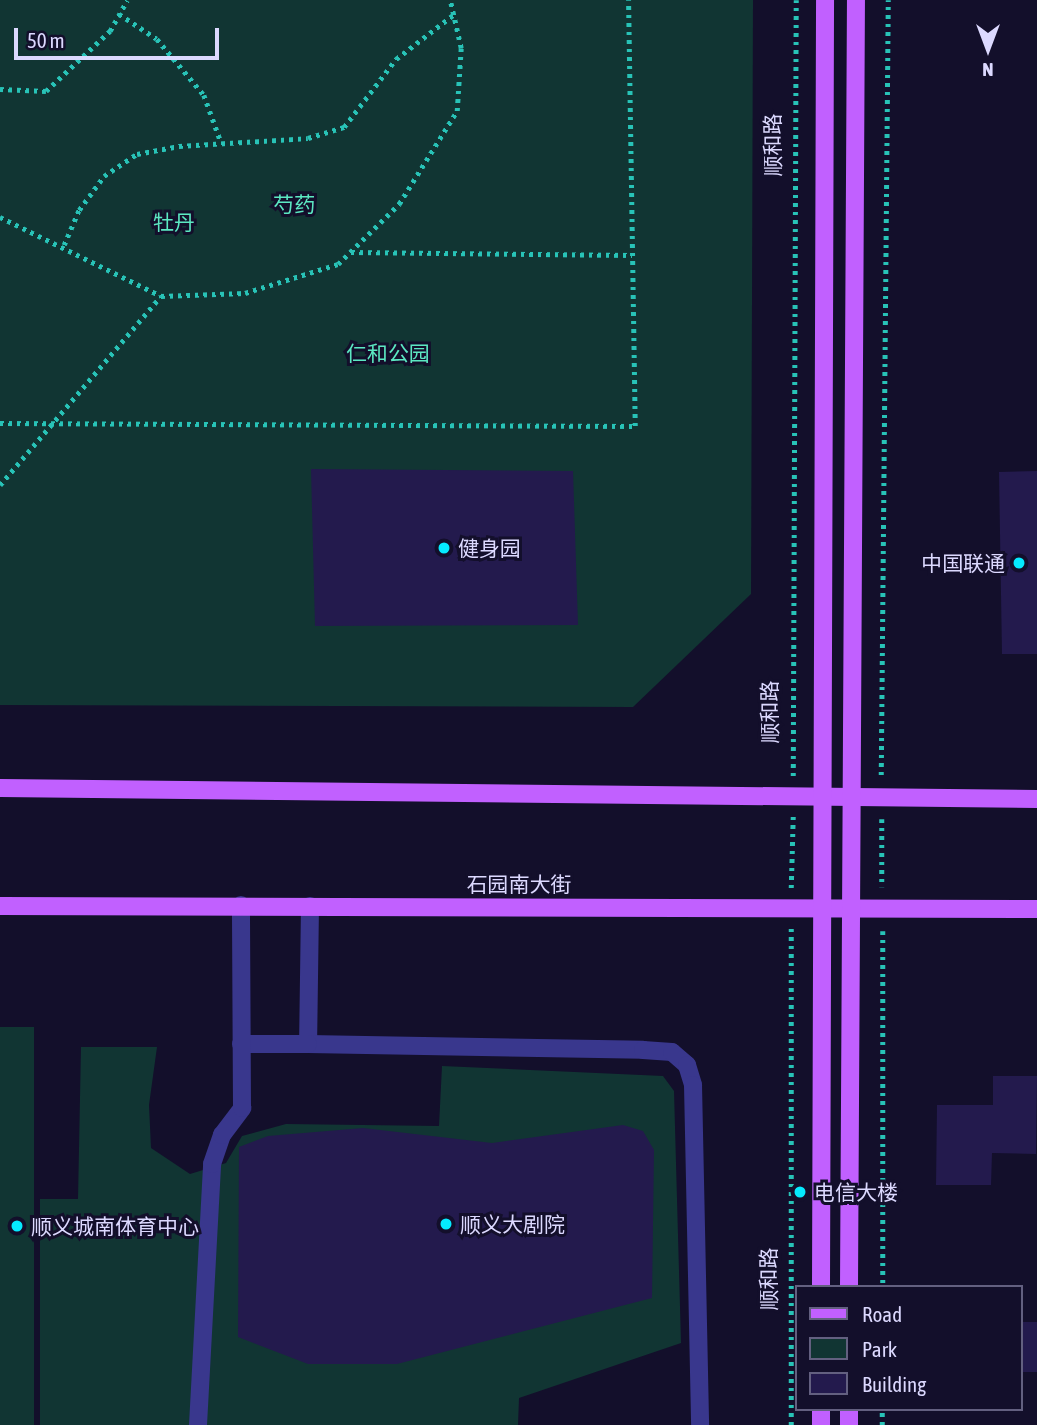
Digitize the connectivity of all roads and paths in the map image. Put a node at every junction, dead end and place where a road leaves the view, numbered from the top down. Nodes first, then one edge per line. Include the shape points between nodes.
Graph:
1 (127, 0) edge
2 (450, 0) edge
3 (628, 0) edge
4 (796, 0) edge
5 (825, 0) edge
6 (856, 0) edge
7 (888, 0) edge
8 (119, 14) junction
9 (453, 15) junction
10 (0, 89) edge
11 (221, 142) junction
12 (0, 217) edge
13 (64, 245) junction
14 (351, 252) junction
15 (632, 255) junction
16 (161, 296) junction
17 (0, 423) edge
18 (0, 485) edge
19 (0, 788) edge
20 (793, 796) junction
21 (821, 796) junction
22 (853, 796) junction
23 (882, 797) junction
24 (1037, 799) edge
25 (241, 905) junction
26 (0, 906) edge
27 (310, 906) junction
28 (852, 906) junction
29 (791, 907) junction
30 (822, 908) junction
31 (882, 908) junction
32 (1037, 909) edge
33 (241, 1044) junction
34 (308, 1044) junction
35 (821, 1285) edge
36 (849, 1285) edge
37 (883, 1285) edge
38 (198, 1425) edge
39 (700, 1425) edge
40 (791, 1425) edge

1 - 8 path
2 - 9 path
3 - 15 path
4 - 20 path, 顺和路
5 - 21 main road
6 - 22 main road
7 - 23 path
8 - 10 path via 110,31 46,91
8 - 11 path via 157,38 204,95
9 - 11 path via 396,59 344,127 308,138
9 - 14 path via 461,48 457,111 399,204
11 - 13 path via 137,154 104,176 79,209
12 - 13 path
13 - 16 path
14 - 15 path
14 - 16 path via 338,264 245,293
15 - 17 path via 635,426
16 - 18 path
19 - 20 main road
20 - 21 main road
20 - 29 path, 顺和路
21 - 22 main road
21 - 30 main road
22 - 23 main road
22 - 28 main road
23 - 24 main road
23 - 31 path
25 - 26 main road, 石园南大街
25 - 27 main road, 石园南大街
25 - 33 street
27 - 29 main road, 石园南大街
27 - 34 street
28 - 30 main road, 石园南大街
28 - 31 main road, 石园南大街
28 - 36 main road
29 - 30 main road, 石园南大街
29 - 40 path, 顺和路
30 - 35 main road
31 - 32 main road, 石园南大街
31 - 37 path
33 - 34 street
33 - 38 street via 242,1108 222,1135 212,1164
34 - 39 street via 643,1050 672,1052 687,1065 693,1085

